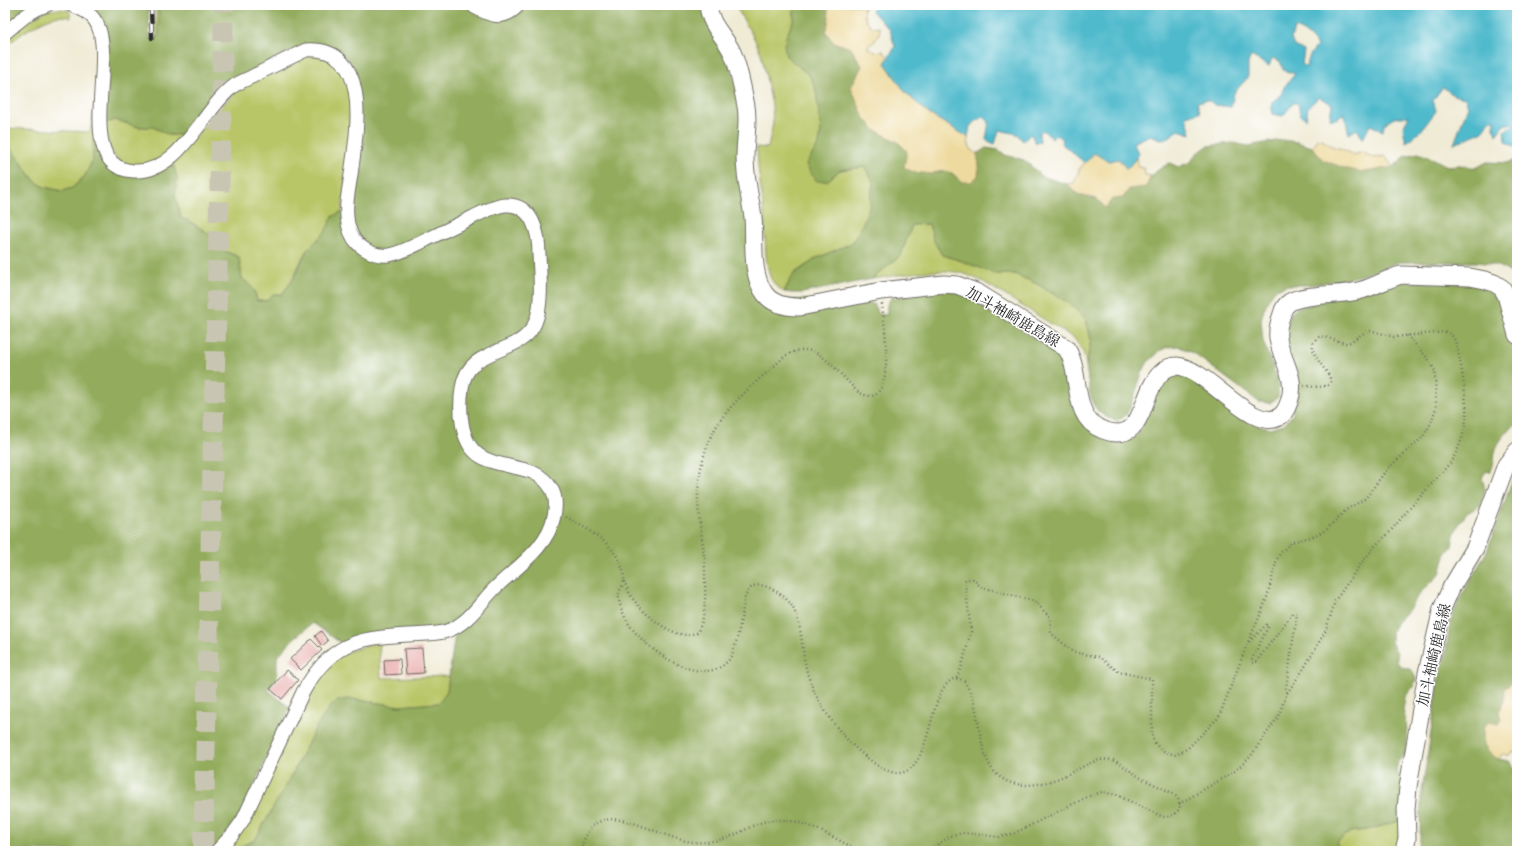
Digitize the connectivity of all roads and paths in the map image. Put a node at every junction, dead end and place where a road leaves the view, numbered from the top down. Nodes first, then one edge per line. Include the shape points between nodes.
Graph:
1 (47, 5) edge
2 (70, 5) edge
3 (475, 5) edge
4 (516, 5) edge
5 (708, 5) edge
6 (5, 33) edge
7 (881, 292) junction
8 (1407, 335) junction
9 (1517, 335) edge
10 (1291, 385) junction
11 (1517, 451) edge
12 (555, 511) junction
13 (624, 581) junction
14 (1248, 642) junction
15 (957, 678) junction
16 (1287, 693) junction
17 (1179, 804) junction
18 (217, 851) edge
19 (581, 851) edge
20 (859, 851) edge
21 (929, 851) edge
22 (1404, 851) edge

1 - 6 street via 36,8
2 - 12 street via 89,14 100,31 100,141 105,153 119,167 138,171 160,164 176,152 212,108 236,85 306,50 316,49 338,58 346,66 355,88 355,146 346,213 353,239 361,246 376,254 388,255 489,209 504,205 513,206 529,215 538,236 539,251 540,289 536,321 530,333 519,341 476,361 469,368 462,389 462,427 473,450 480,456 489,461 525,469 544,479 554,493
3 - 4 main road via 496,14 511,10
5 - 7 main road, 加斗袖崎鹿島線 via 711,20 731,50 746,106 748,119 745,157 753,219 753,250 758,276 765,294 780,304 800,307
7 - 10 main road, 加斗袖崎鹿島線 via 944,284 957,285 978,294 1066,348 1074,362 1080,403 1086,415 1092,424 1112,433 1133,428 1155,378 1176,366 1187,368 1205,378 1244,410 1268,419 1278,417 1286,409 1291,396
7 - 13 path via 887,361 882,385 874,395 863,395 857,391 819,353 807,349 794,351 785,356 738,401 714,431 707,445 698,492 705,564 702,624 697,633 687,635 658,624 633,599
8 - 10 path via 1388,336 1367,331 1345,343 1321,336 1314,342 1313,352 1330,376 1329,384 1326,387
8 - 14 path via 1429,360 1435,371 1436,408 1431,423 1423,437 1387,469 1366,498 1346,510 1326,530 1292,542 1281,552 1267,597
8 - 16 path via 1445,332 1453,337 1466,411 1462,438 1450,463 1389,534 1375,546 1335,601 1326,630
9 - 10 main road, 加斗袖崎鹿島線 via 1506,295 1502,288 1494,283 1470,278 1401,275 1361,290 1290,302 1284,308 1278,323 1278,338
11 - 22 main road, 加斗袖崎鹿島線 via 1506,465 1475,548 1451,588 1442,609 1427,673 1408,787 1407,838
12 - 13 path via 588,530 613,550 620,563
12 - 18 street via 550,529 536,548 461,624 433,634 353,642 330,657 311,678 303,692 243,820
13 - 15 path via 619,593 626,620 654,650 670,661 693,670 709,671 729,660 734,652 745,597 749,590 755,585 764,586 778,593 795,611 808,678 829,717 854,747 884,769 895,773 904,773 918,760 940,694 950,681
14 - 15 path via 1219,717 1188,748 1176,755 1159,748 1152,737 1152,679 1119,672 1099,657 1073,652 1051,633 1050,617 1034,601 981,587 970,578 965,581 971,632
14 - 16 path via 1268,625 1252,659 1254,664 1293,613 1297,614
15 - 17 path via 964,681 970,692 982,742 991,767 998,776 1016,784 1042,783 1071,773 1095,760 1114,760 1174,795
16 - 17 path via 1278,717 1250,757 1235,771
17 - 21 path via 1177,813 1163,817 1117,795 1102,792 1013,834 998,837 962,833 950,836
19 - 20 path via 584,837 590,827 613,819 632,822 661,834 693,842 728,838 756,824 782,819 810,826

